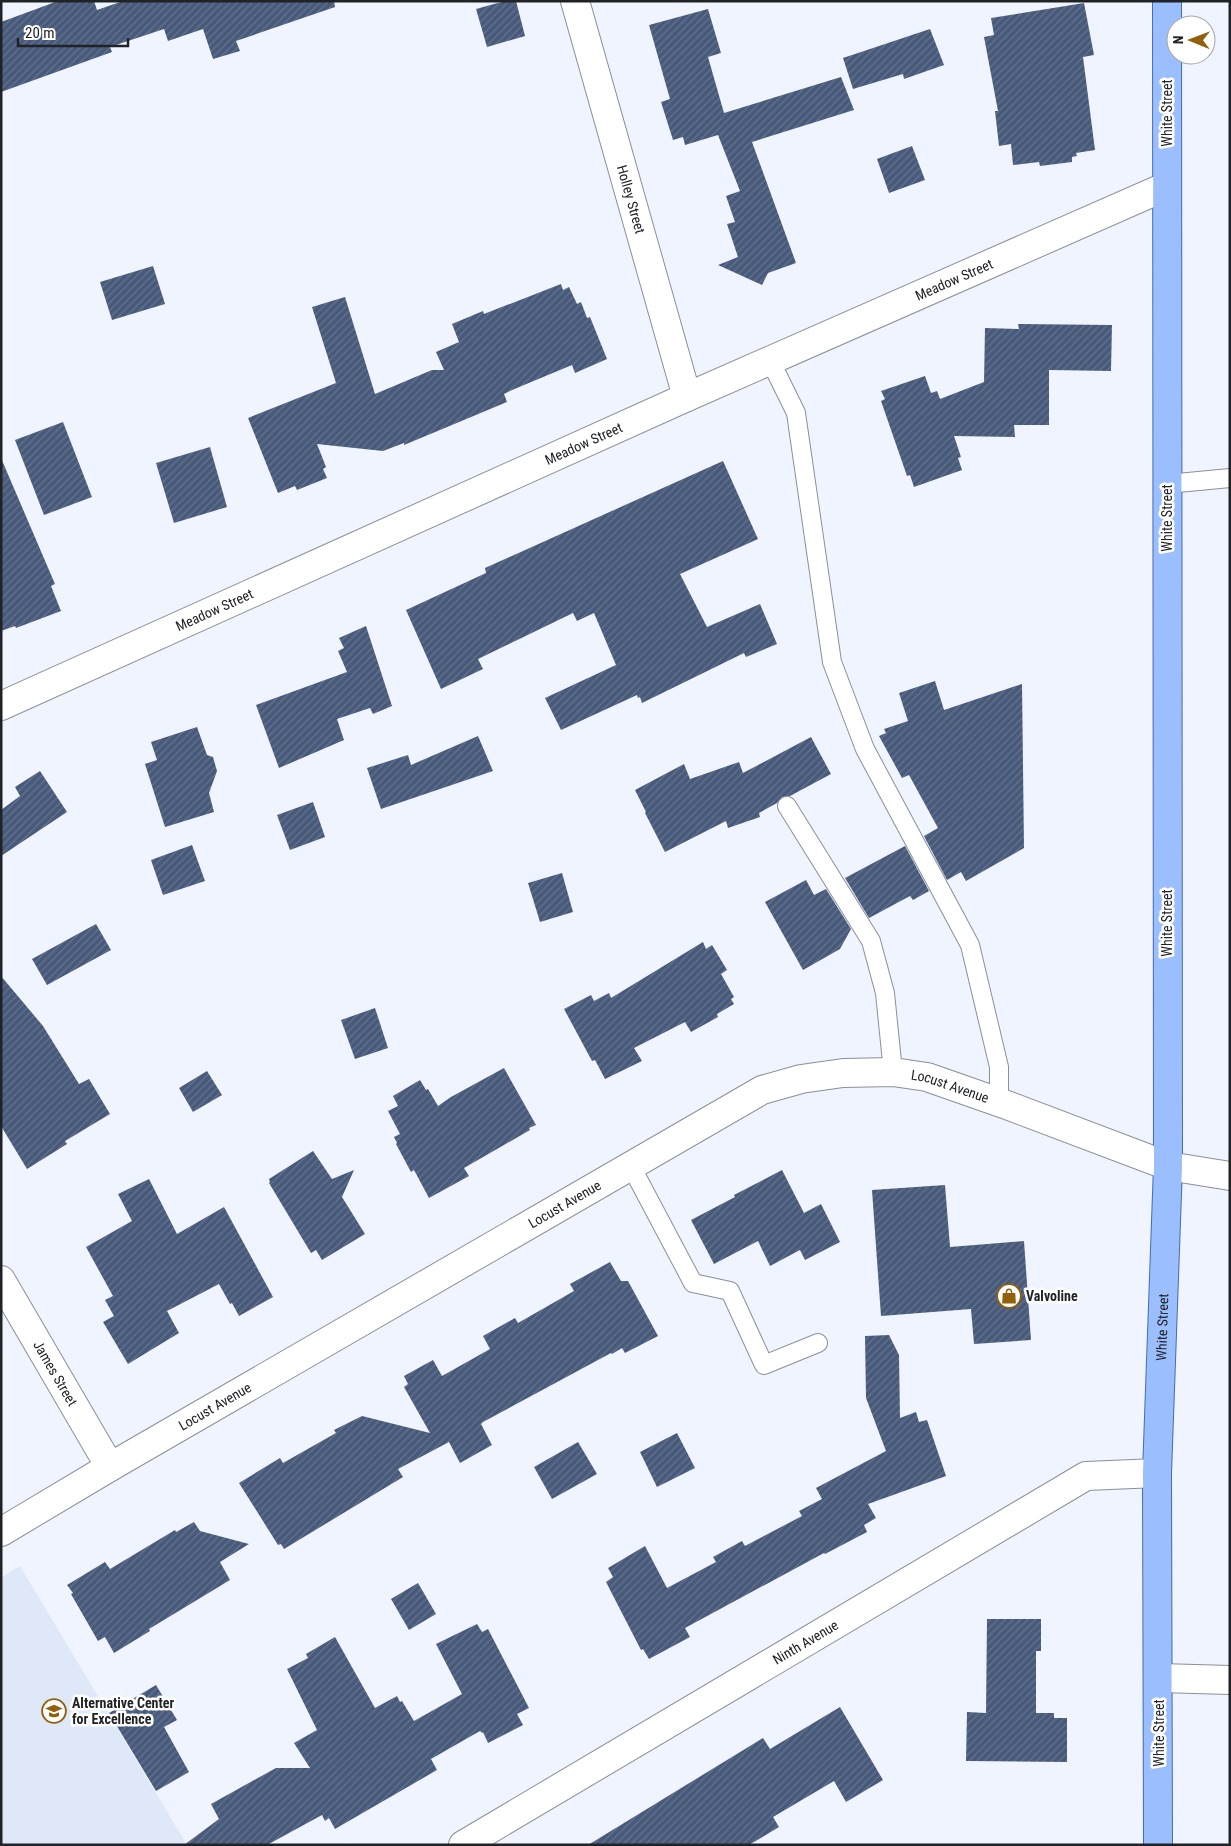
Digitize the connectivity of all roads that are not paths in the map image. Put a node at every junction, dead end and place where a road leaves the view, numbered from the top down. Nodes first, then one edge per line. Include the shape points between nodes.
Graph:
1 (1168, 1) edge
2 (578, 2) edge
3 (1167, 186) junction
4 (770, 360) junction
5 (687, 397) junction
6 (1230, 478) edge
7 (1167, 484) junction
8 (1, 706) edge
9 (787, 806) dead end
10 (892, 1072) junction
11 (999, 1102) junction
12 (631, 1166) junction
13 (1168, 1166) junction
14 (1230, 1176) edge
15 (1, 1280) edge
16 (818, 1342) dead end
17 (110, 1466) junction
18 (1158, 1473) junction
19 (1, 1532) edge
20 (1159, 1678) junction
21 (1230, 1680) edge
22 (463, 1845) edge
23 (1158, 1845) edge

1 - 3 main road, White Street
2 - 5 street, Holley Street
3 - 4 street, Meadow Street
3 - 7 main road, White Street
4 - 5 street, Meadow Street
4 - 11 lane via 796,412 832,662 865,749 970,945 999,1067
5 - 8 street, Meadow Street
6 - 7 lane
7 - 13 main road, White Street
9 - 10 lane via 871,941 885,993
10 - 11 street, Locust Avenue via 927,1077
10 - 12 street, Locust Avenue via 801,1079 762,1090
11 - 13 street, Locust Avenue
12 - 16 lane via 693,1283 730,1291 764,1365
12 - 17 street, Locust Avenue
13 - 14 street, Locust Avenue
13 - 18 main road, White Street
15 - 17 street, James Street
17 - 19 street, Locust Avenue
18 - 20 main road, White Street
18 - 22 street, Ninth Avenue via 1086,1476
20 - 21 street
20 - 23 main road, White Street

